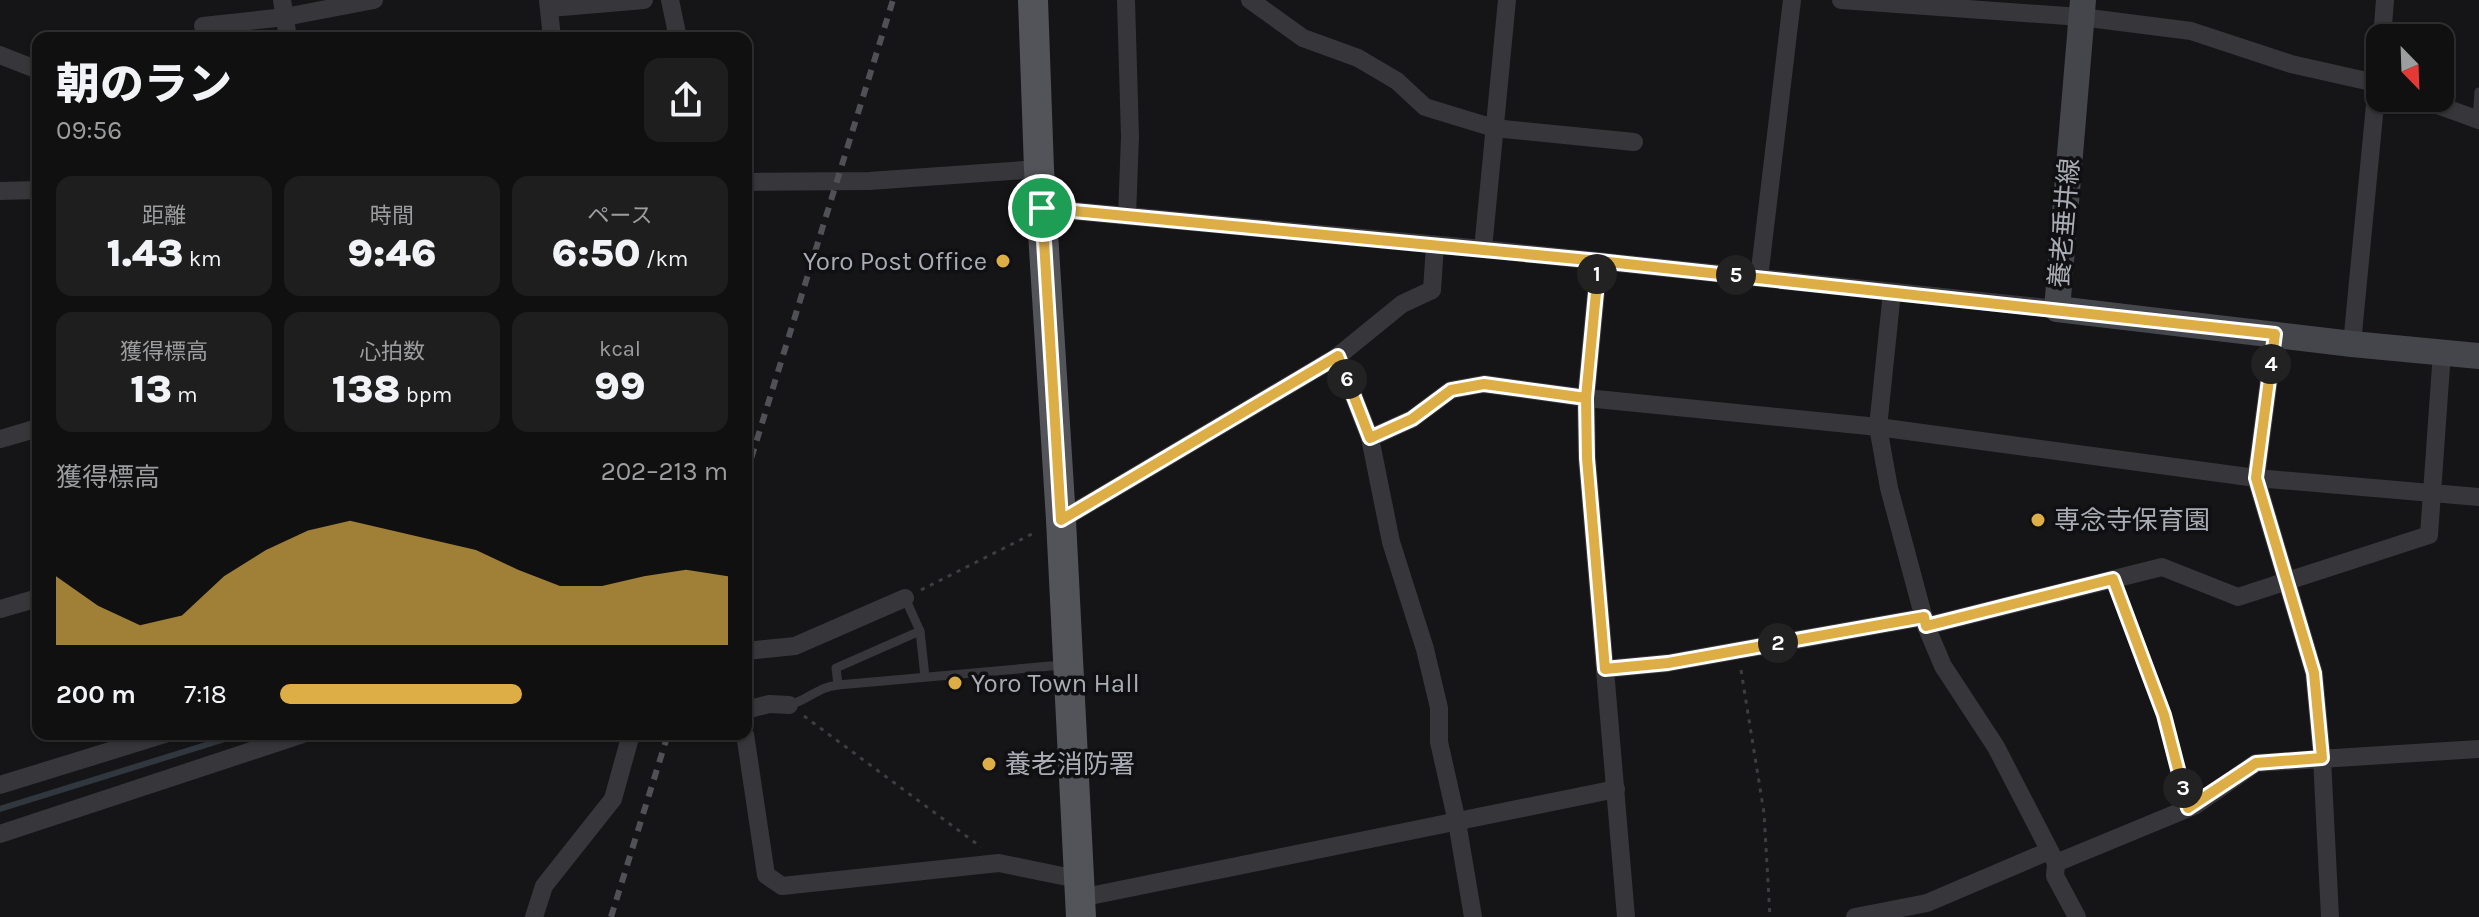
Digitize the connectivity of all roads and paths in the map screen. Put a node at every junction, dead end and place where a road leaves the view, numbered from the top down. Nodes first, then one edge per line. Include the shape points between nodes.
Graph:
1 (374, 0) edge
2 (644, 0) edge
3 (670, 0) edge
4 (1033, 0) edge
5 (1126, 0) edge
6 (1250, 0) edge
7 (1507, 0) edge
8 (1792, 0) edge
9 (1841, 0) edge
10 (2385, 0) edge
11 (549, 4) edge
12 (284, 9) edge
13 (2082, 9) edge
14 (2383, 24) edge
15 (203, 26) dead end
16 (287, 32) edge
17 (551, 32) edge
18 (677, 32) edge
19 (0, 55) edge
20 (32, 68) edge
21 (2366, 81) edge
22 (2479, 92) edge
23 (2454, 111) edge
24 (2375, 112) edge
25 (2478, 119) edge
26 (1494, 128) junction
27 (1634, 142) dead end
28 (1039, 169) junction
29 (752, 182) edge
30 (32, 190) edge
31 (0, 191) edge
32 (1042, 208) junction
33 (1127, 216) junction
34 (1435, 245) junction
35 (1483, 249) junction
36 (1599, 261) junction
37 (1759, 278) junction
38 (1892, 292) junction
39 (2057, 309) junction
40 (2275, 334) junction
41 (2352, 344) junction
42 (2442, 352) junction
43 (1338, 356) junction
44 (2479, 356) edge
45 (1586, 398) junction
46 (1878, 427) junction
47 (32, 430) edge
48 (1370, 438) junction
49 (0, 439) edge
50 (2256, 478) junction
51 (2431, 493) junction
52 (2479, 497) edge
53 (1061, 520) junction
54 (2113, 579) junction
55 (2286, 581) junction
56 (905, 598) junction
57 (32, 600) edge
58 (0, 609) edge
59 (1925, 621) junction
60 (920, 631) junction
61 (752, 650) edge
62 (1737, 650) junction
63 (1068, 664) junction
64 (1605, 669) junction
65 (925, 677) junction
66 (838, 685) junction
67 (789, 705) junction
68 (752, 708) edge
69 (146, 740) edge
70 (285, 740) edge
71 (629, 740) edge
72 (746, 740) edge
73 (2479, 749) edge
74 (2322, 758) junction
75 (0, 785) edge
76 (1616, 789) junction
77 (2188, 808) junction
78 (1457, 822) junction
79 (0, 834) edge
80 (2052, 857) junction
81 (999, 863) junction
82 (1079, 898) edge
83 (534, 917) edge
84 (1473, 917) edge
85 (1626, 917) edge
86 (1770, 917) edge
87 (1855, 917) edge
88 (2077, 917) edge
89 (2330, 917) edge

1 - 12 street
2 - 11 street
3 - 18 street
4 - 28 main road
5 - 33 street
6 - 26 street via 1303,38 1358,58 1397,81 1425,107
7 - 26 street
8 - 37 street
9 - 13 street
10 - 14 street
11 - 17 street
12 - 15 street
12 - 16 street
13 - 21 street via 2191,31 2291,64
13 - 39 main road, 養老垂井線
19 - 20 street
22 - 25 lane
23 - 25 street
24 - 41 street
26 - 27 street
26 - 35 street
28 - 29 street via 869,181
28 - 32 main road
30 - 31 street
32 - 33 street
32 - 53 main road
33 - 34 street
34 - 35 street
34 - 43 street via 1432,290 1402,304
35 - 36 street
36 - 37 street
36 - 45 street
37 - 38 street
38 - 39 street
38 - 46 street
39 - 40 main road, 養老垂井線
40 - 41 main road, 養老垂井線
40 - 50 street
41 - 42 main road, 養老垂井線
42 - 44 main road, 養老垂井線
42 - 51 street
43 - 48 street
43 - 53 street
45 - 46 street
45 - 48 street via 1484,384 1451,390 1412,419
45 - 64 street
46 - 50 street
46 - 59 street
47 - 49 street
48 - 78 street via 1391,542 1439,708 1439,742
50 - 51 street
50 - 55 street
51 - 52 street
51 - 55 street via 2429,535
53 - 56 path
53 - 63 main road
54 - 55 street via 2162,567 2238,597
54 - 59 street
54 - 77 path via 2164,715
55 - 74 street via 2314,673
56 - 60 lane
56 - 61 street via 795,646
57 - 58 street
59 - 62 street
59 - 80 street via 1943,666 1996,747
60 - 65 lane
60 - 66 lane via 836,668
62 - 64 street
62 - 86 path via 1764,813
63 - 65 lane
63 - 82 main road
64 - 76 street
65 - 66 lane
66 - 67 lane via 822,687 804,702
67 - 68 street
67 - 81 path
69 - 75 street
70 - 79 street
71 - 83 street via 613,799 544,886
72 - 81 street via 766,875 782,886
73 - 74 street
74 - 77 street via 2256,763
74 - 89 street
76 - 78 street
76 - 85 street
77 - 80 street
78 - 82 street
78 - 84 street
80 - 87 street via 1927,903
80 - 88 street via 2055,876
81 - 82 street

